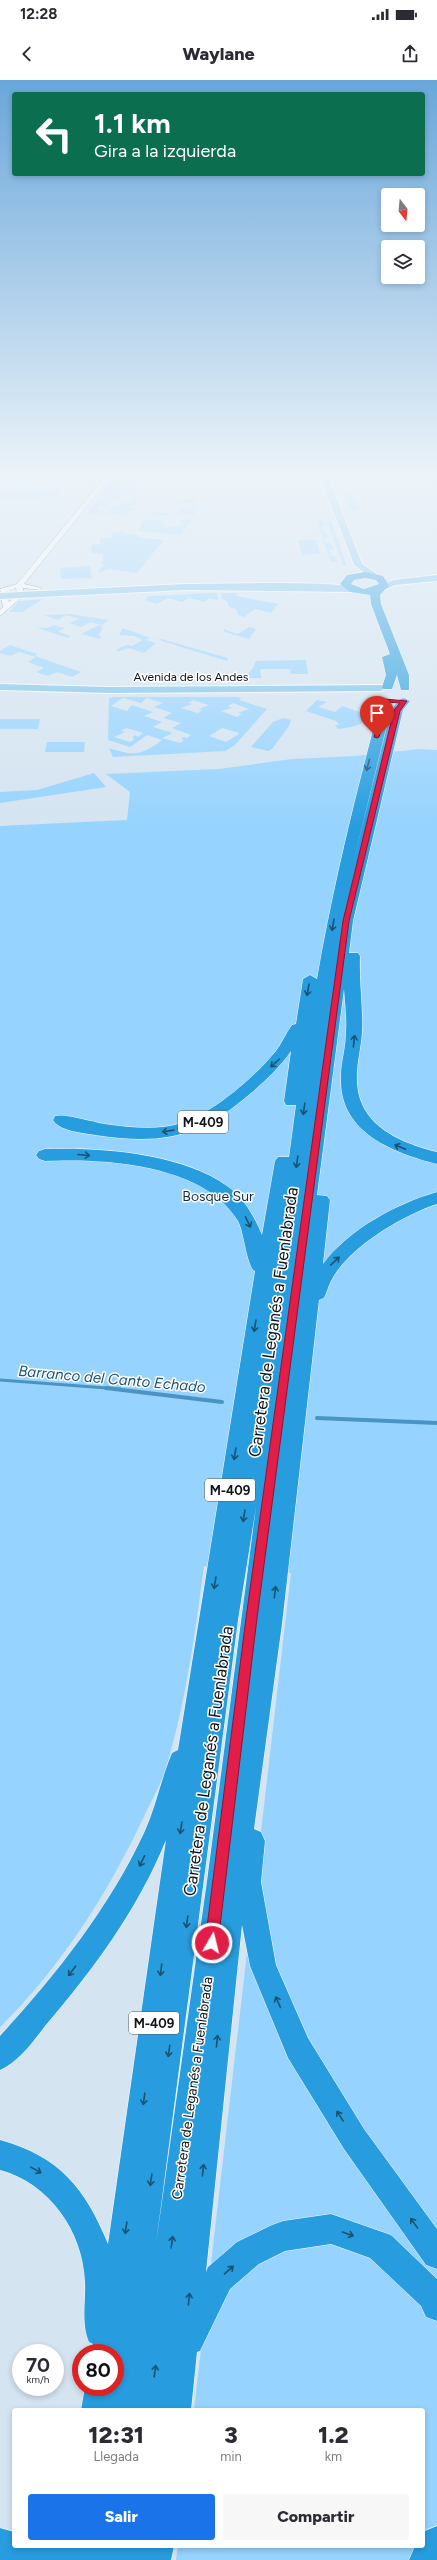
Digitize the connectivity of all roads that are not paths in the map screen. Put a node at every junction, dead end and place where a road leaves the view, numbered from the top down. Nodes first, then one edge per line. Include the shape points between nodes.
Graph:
1 (1, 594) edge
2 (16, 595) edge
3 (362, 595) edge
4 (375, 595) edge
5 (6, 606) junction
6 (0, 614) edge
7 (0, 687) edge
8 (405, 688) junction
9 (0, 691) edge
10 (383, 693) junction
11 (404, 701) junction
12 (375, 796) junction
13 (345, 859) junction
14 (353, 956) junction
15 (303, 1019) junction
16 (61, 1120) dead end
17 (308, 1138) junction
18 (45, 1155) dead end
19 (437, 1158) edge
20 (301, 1188) junction
21 (437, 1198) edge
22 (261, 1287) junction
23 (290, 1474) junction
24 (271, 1624) junction
25 (198, 1692) junction
26 (0, 2056) edge
27 (0, 2155) edge
28 (437, 2254) edge
29 (437, 2306) edge
30 (99, 2344) edge
31 (108, 2344) edge
32 (183, 2352) junction
33 (93, 2396) edge
34 (99, 2396) edge
35 (92, 2408) edge
36 (97, 2408) edge
37 (118, 2408) edge
38 (149, 2408) edge
39 (176, 2408) edge
40 (437, 2543) edge
41 (0, 2545) edge
42 (74, 2548) edge
43 (98, 2548) edge
44 (131, 2548) edge
45 (156, 2548) edge
46 (60, 2560) edge
47 (72, 2560) edge
48 (96, 2560) edge
49 (128, 2560) edge
50 (154, 2560) edge
51 (426, 2560) edge

1 - 5 street
2 - 5 street
3 - 10 highway, M-409 via 367,599 392,675
4 - 8 highway, M-409
5 - 6 street
7 - 10 main road, Avenida de los Andes
8 - 10 highway
8 - 11 highway, M-409 via 412,696
9 - 10 main road, Avenida de los Andes via 80,694
10 - 11 highway
10 -> 13 highway, M-409 via 385,708
11 - 12 highway, Carretera de Leganés a Fuenlabrada / M-409 via 397,710
12 - 14 highway, M-409
12 - 17 highway, Carretera de Leganés a Fuenlabrada / M-409 via 346,921
13 -> 15 highway, M-409 via 319,931
13 -> 17 highway, M-409 via 319,1005
14 - 17 highway, M-409
19 -> 14 highway, M-409 via 398,1146 378,1135 360,1118 351,1103 349,1085 354,1034
15 -> 16 highway, M-409 via 280,1058 222,1111 207,1120 169,1132 150,1133 83,1128
15 - 17 highway, M-409
17 - 20 highway, M-409
17 -> 20 highway, Carretera de Leganés a Fuenlabrada / M-409
18 -> 22 highway, M-409 via 68,1153 119,1158 176,1168 208,1180 231,1198 245,1216 255,1236
20 - 22 highway, M-409
20 - 23 highway, M-409
20 -> 37 highway, Carretera de Leganés a Fuenlabrada / M-409 via 228,1617
38 -> 20 highway, Carretera de Leganés a Fuenlabrada / M-409 via 219,1889
23 -> 21 highway, M-409 via 318,1285 324,1272 335,1260 382,1224 405,1210
22 -> 25 highway, M-409
24 -> 23 highway, M-409
28 -> 24 highway via 354,2140 298,2048 263,1966 248,1882
32 -> 24 highway, M-409 via 234,1884
25 -> 26 highway via 179,1769 163,1818 138,1868 82,1957 51,2000
25 -> 31 highway, M-409 via 146,2085
27 -> 30 highway via 21,2162 49,2178 64,2192 85,2225 99,2268 101,2303
32 -> 29 highway via 219,2278 248,2253 283,2236 331,2229 380,2246 432,2295
32 - 39 highway, M-409
33 - 35 highway
34 - 36 highway
40 - 51 highway
41 - 46 highway
42 - 47 highway
43 - 48 highway
44 - 49 highway
45 - 50 highway

